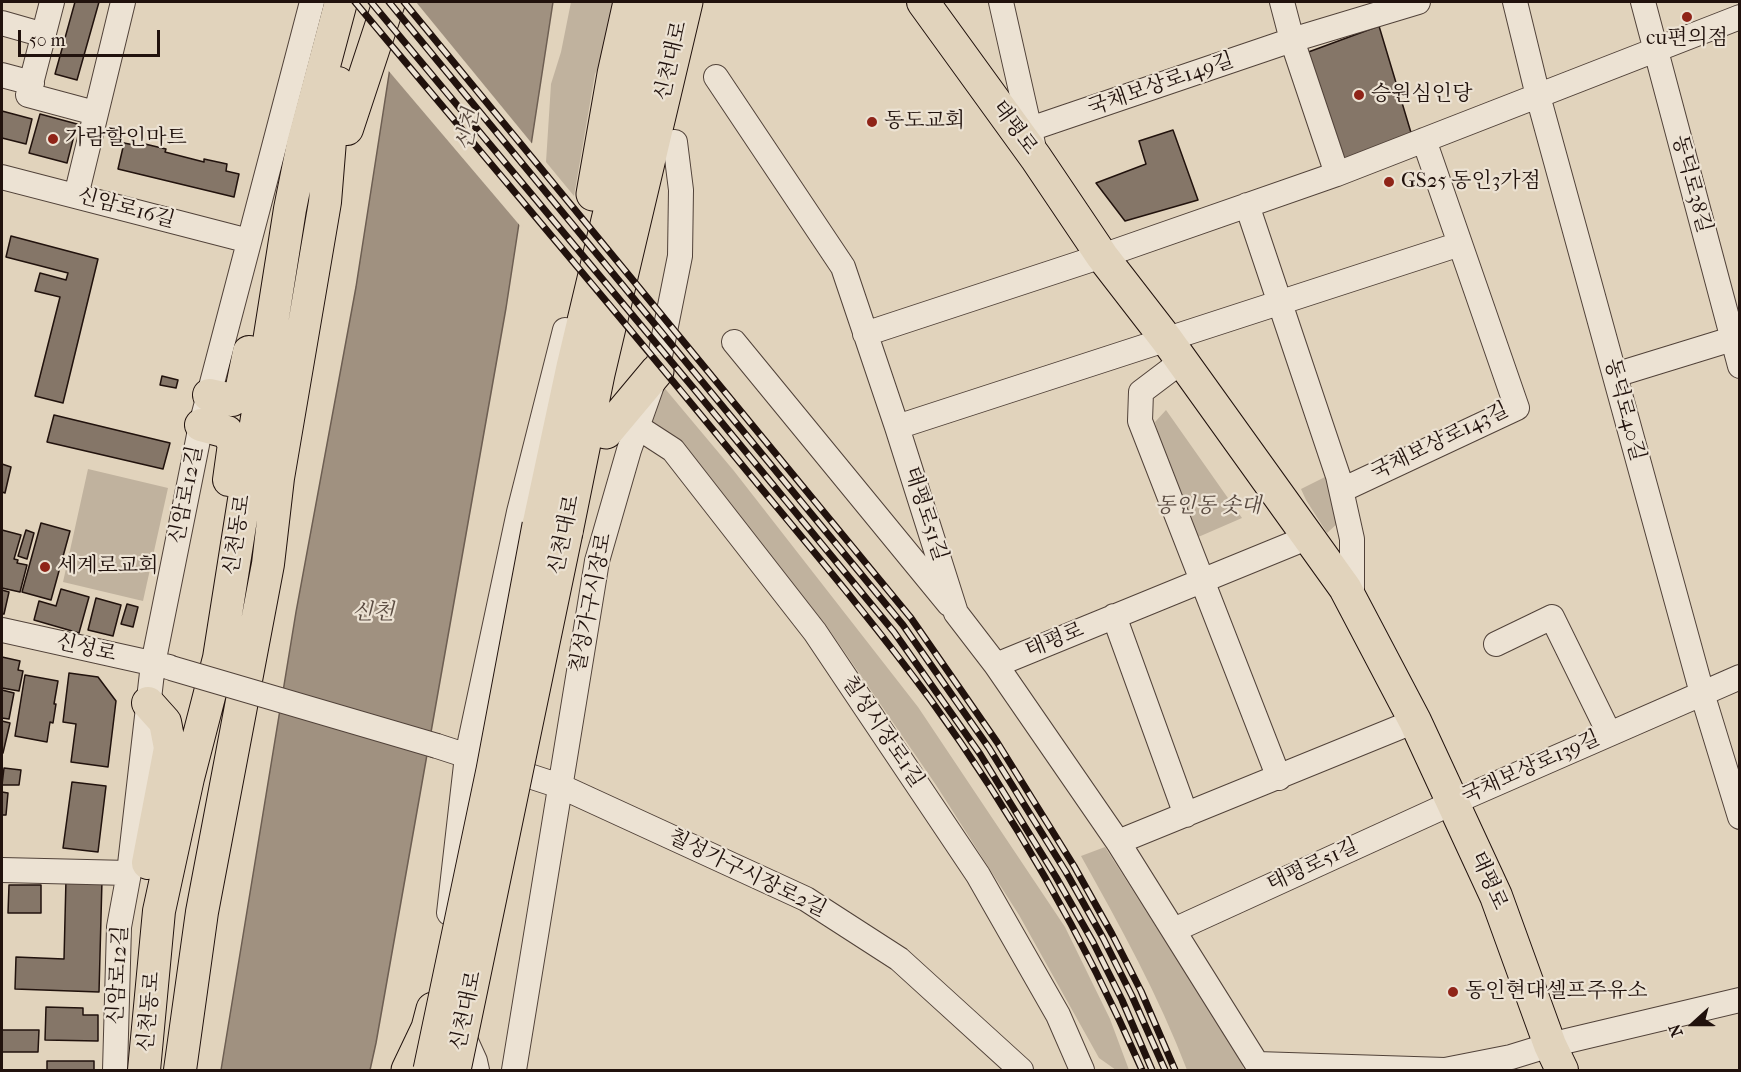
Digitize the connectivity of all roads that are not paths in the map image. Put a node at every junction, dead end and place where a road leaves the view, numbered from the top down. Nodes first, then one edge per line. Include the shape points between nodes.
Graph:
1 (52, 2) edge
2 (123, 2) edge
3 (312, 2) edge
4 (341, 2) edge
5 (357, 2) edge
6 (389, 2) edge
7 (630, 2) edge
8 (660, 2) edge
9 (686, 2) edge
10 (707, 2) edge
11 (923, 2) edge
12 (1001, 2) edge
13 (1282, 2) edge
14 (1418, 2) edge
15 (1515, 2) edge
16 (1643, 2) edge
17 (1740, 17) edge
18 (2, 23) edge
19 (44, 35) junction
20 (1292, 40) junction
21 (1656, 50) junction
22 (2, 75) edge
23 (716, 77) dead end
24 (32, 83) junction
25 (1538, 96) junction
26 (95, 113) junction
27 (1424, 140) junction
28 (675, 142) junction
29 (1033, 144) junction
30 (1337, 174) junction
31 (2, 177) edge
32 (76, 196) junction
33 (1247, 205) junction
34 (323, 208) junction
35 (290, 209) junction
36 (249, 241) junction
37 (1460, 244) junction
38 (1102, 256) junction
39 (574, 296) junction
40 (1280, 303) junction
41 (865, 334) junction
42 (1732, 339) junction
43 (734, 342) dead end
44 (1174, 351) junction
45 (1740, 366) edge
46 (657, 371) joint
47 (1615, 375) junction
48 (209, 396) junction
49 (201, 425) junction
50 (897, 427) junction
51 (621, 429) junction
52 (554, 454) junction
53 (576, 483) junction
54 (1342, 490) junction
55 (552, 529) junction
56 (1309, 537) junction
57 (1201, 581) junction
58 (1352, 601) junction
59 (956, 613) junction
60 (1114, 616) junction
61 (2, 630) edge
62 (1496, 644) dead end
63 (219, 658) junction
64 (996, 665) junction
65 (162, 666) junction
66 (1740, 677) edge
67 (1702, 693) junction
68 (148, 703) junction
69 (1415, 721) junction
70 (1609, 733) junction
71 (467, 756) junction
72 (1279, 778) junction
73 (560, 786) junction
74 (1452, 802) junction
75 (1186, 814) junction
76 (1740, 817) edge
77 (1118, 842) junction
78 (2, 870) edge
79 (129, 873) junction
80 (1174, 930) junction
81 (443, 970) junction
82 (1740, 1000) edge
83 (1556, 1058) edge
84 (1255, 1068) edge
85 (115, 1071) edge
86 (144, 1071) edge
87 (180, 1071) edge
88 (408, 1071) edge
89 (430, 1071) edge
90 (454, 1071) edge
91 (477, 1071) edge
92 (514, 1071) edge
93 (1021, 1071) edge
94 (1082, 1071) edge

1 - 19 street
2 - 26 street
3 - 36 street, 신암로12길
4 - 35 main road, 신천동로
5 - 34 main road, 신천동로 via 332,116
6 - 34 main road
7 - 39 highway
8 - 52 highway, 신천대로
9 - 53 highway, 신천대로
10 - 28 highway
11 - 29 main road, 태평로
12 - 29 street
13 - 20 street
14 - 20 street
15 - 25 street, 동덕로40길
16 - 21 street, 동덕로38길
17 - 21 street
18 - 19 street
19 - 24 street
20 - 29 street, 국채보상로149길
20 - 30 street
21 - 25 street
21 - 42 street, 동덕로38길
22 - 24 street
23 - 41 street, 태평로51길 via 843,267
24 - 26 street via 28,95
25 - 27 street
25 - 47 street, 동덕로40길
26 - 32 street
27 - 30 street
27 - 37 street, 국채보상로143길
28 - 46 street via 681,190 680,256
28 - 51 highway via 648,262
29 - 38 main road, 태평로
30 - 33 street
31 - 32 street, 신암로16길
32 - 36 street, 신암로16길
33 - 38 street
33 - 40 street
34 - 35 main road
34 - 87 main road, 신천동로 via 278,478 268,564 202,912
35 - 48 main road via 272,232 241,392 232,400
35 - 63 main road, 신천동로
36 - 48 street, 신암로12길
37 - 40 street
37 - 54 street, 국채보상로143길 via 1516,408
38 - 41 street
38 - 44 main road, 태평로
39 - 52 highway
39 - 71 street via 519,512
40 - 44 street
40 - 54 street
41 - 50 street, 태평로51길
42 - 45 street, 동덕로38길
42 - 47 street
43 - 59 street
44 - 50 street
44 - 56 main road, 태평로
44 - 57 street via 1141,392 1140,421
46 - 51 highway
47 - 67 street, 동덕로40길
48 - 49 street, 신암로12길
49 - 63 main road via 227,432 234,444 207,625
49 - 65 street, 신암로12길
50 - 59 street, 태평로51길
51 - 53 highway
51 - 73 street, 칠성가구시장로
51 - 94 street, 칠성시장로1길 via 673,450 815,632 978,875 1058,1015
52 - 55 highway, 신천대로
53 - 55 highway, 신천대로
54 - 58 street via 1352,538
55 - 89 highway, 신천대로, bridge via 493,770
55 - 90 highway, 신천대로, bridge
56 - 57 street, 태평로
56 - 58 main road, 태평로
57 - 60 street, 태평로
57 - 72 street
58 - 69 main road, 태평로
59 - 64 street, 태평로51길
60 - 64 street, 태평로
60 - 75 street
61 - 65 street, 신성로
62 - 70 street, 국채보상로139길 via 1552,617
63 - 86 main road, 신천동로 via 159,911
64 - 77 street, 태평로51길
65 - 68 street, 신암로12길
65 - 71 street, 신성로, bridge
66 - 67 street, 국채보상로139길
67 - 70 street, 국채보상로139길
67 - 76 street, 동덕로40길
68 - 79 street, 신암로12길
68 - 86 main road via 165,722 170,748 142,894 138,963
69 - 72 street
69 - 74 main road, 태평로
70 - 74 street, 국채보상로139길
71 - 73 street, 칠성가구시장로2길
71 - 81 street
72 - 75 street
73 - 92 street, 칠성가구시장로
73 - 93 street, 칠성가구시장로2길 via 806,899 899,959
74 - 80 street, 태평로51길
74 - 83 main road, 태평로 via 1496,896
75 - 77 street
77 - 80 street, 태평로51길
78 - 79 street
79 - 85 street, 신암로12길 via 119,927
80 - 84 street, 태평로51길
81 - 88 highway via 428,1028
81 - 91 street via 454,1015
82 - 83 street
83 - 84 street via 1511,1057 1445,1070

